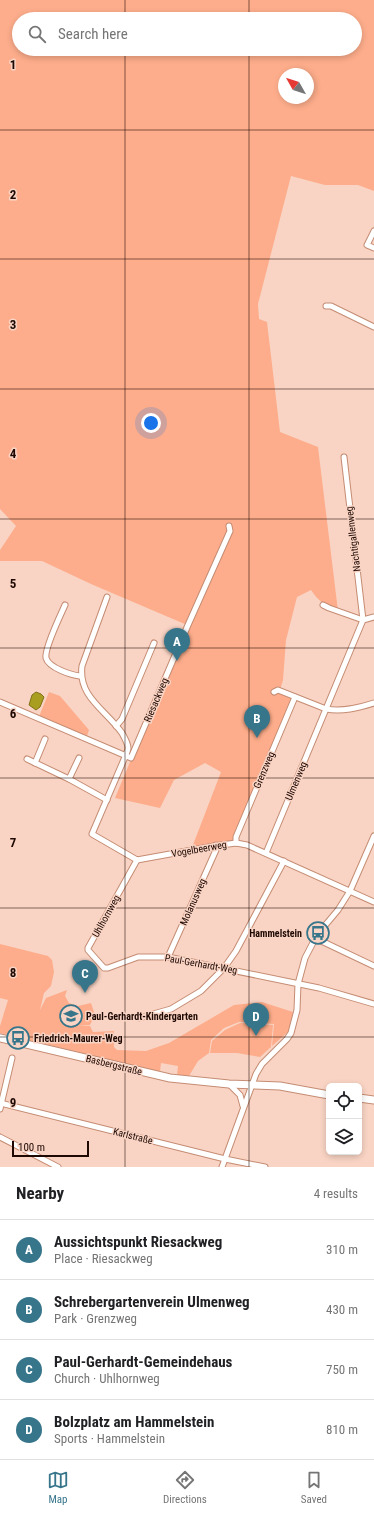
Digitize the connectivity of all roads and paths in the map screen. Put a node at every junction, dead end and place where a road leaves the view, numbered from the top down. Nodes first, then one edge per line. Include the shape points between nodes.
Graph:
1 (374, 231) edge
2 (374, 248) edge
3 (326, 306) dead end
4 (374, 327) edge
5 (344, 457) dead end
6 (229, 526) dead end
7 (107, 597) dead end
8 (323, 604) dead end
9 (66, 605) dead end
10 (374, 617) edge
11 (363, 620) junction
12 (154, 643) dead end
13 (80, 676) junction
14 (274, 692) dead end
15 (295, 697) junction
16 (0, 702) edge
17 (374, 702) edge
18 (326, 709) junction
19 (116, 726) junction
20 (45, 740) dead end
21 (125, 757) junction
22 (79, 758) dead end
23 (27, 760) dead end
24 (35, 763) junction
25 (69, 779) junction
26 (107, 800) junction
27 (374, 836) edge
28 (236, 843) junction
29 (216, 845) junction
30 (266, 853) junction
31 (137, 860) junction
32 (284, 861) junction
33 (350, 891) junction
34 (374, 902) edge
35 (315, 938) junction
36 (168, 957) junction
37 (374, 966) edge
38 (104, 968) joint
39 (224, 968) junction
40 (298, 984) junction
41 (374, 1004) edge
42 (139, 1018) dead end
43 (0, 1038) edge
44 (12, 1058) dead end
45 (229, 1084) junction
46 (252, 1084) junction
47 (326, 1094) edge
48 (362, 1098) edge
49 (374, 1100) edge
50 (1, 1105) edge
51 (243, 1110) junction
52 (0, 1137) edge
53 (225, 1159) junction
54 (58, 1167) edge
55 (222, 1167) edge
56 (265, 1167) edge

1 - 2 street via 367,245
3 - 4 street via 331,306
5 - 11 street, Nachtigallenweg
6 - 21 street, Riesackweg via 230,531 135,750 131,758
7 - 13 street
8 - 11 street
9 - 13 street via 51,638 46,658 49,663 65,672
10 - 11 street
11 - 18 street, Ulmenweg
12 - 19 street via 122,719
13 - 19 street via 92,701
14 - 15 street via 278,690
15 - 18 street
15 - 28 street, Grenzweg via 236,837
16 - 21 street
17 - 18 street via 347,710
18 - 30 street, Ulmenweg
19 - 21 street via 128,747
20 - 24 street
21 - 26 street, Riesackweg
22 - 25 street
23 - 24 street
24 - 25 street
25 - 26 street
26 - 31 street, Riesackweg via 92,834
27 - 33 street
28 - 29 street, Vogelbeerweg
28 - 30 street, Vogelbeerweg
29 - 31 street, Vogelbeerweg
29 - 36 street, Molanusweg
30 - 32 street, Vogelbeerweg
31 - 38 street, Uhlhornweg via 88,948
32 - 33 street, Vogelbeerweg
32 - 39 street via 236,951
33 - 34 street, Vogelbeerweg
33 - 35 street
35 - 37 street
35 - 40 street via 305,958
36 - 38 street, Paul-Gerhardt-Weg via 138,957
36 - 39 street, Paul-Gerhardt-Weg
39 - 40 street, Paul-Gerhardt-Weg
39 - 42 street via 201,991 172,1009
40 - 41 street, Paul-Gerhardt-Weg
40 - 46 street via 297,1010 291,1033 262,1064
43 - 45 main road, Basbergstraße via 150,1074
44 - 50 street
45 - 46 main road, Basbergstraße
45 - 51 street via 240,1095
46 - 47 main road, Basbergstraße
46 - 51 street
48 - 49 main road
50 - 53 street, Karlstraße
51 - 53 street
52 - 54 street
53 - 55 street
53 - 56 street, Karlstraße

